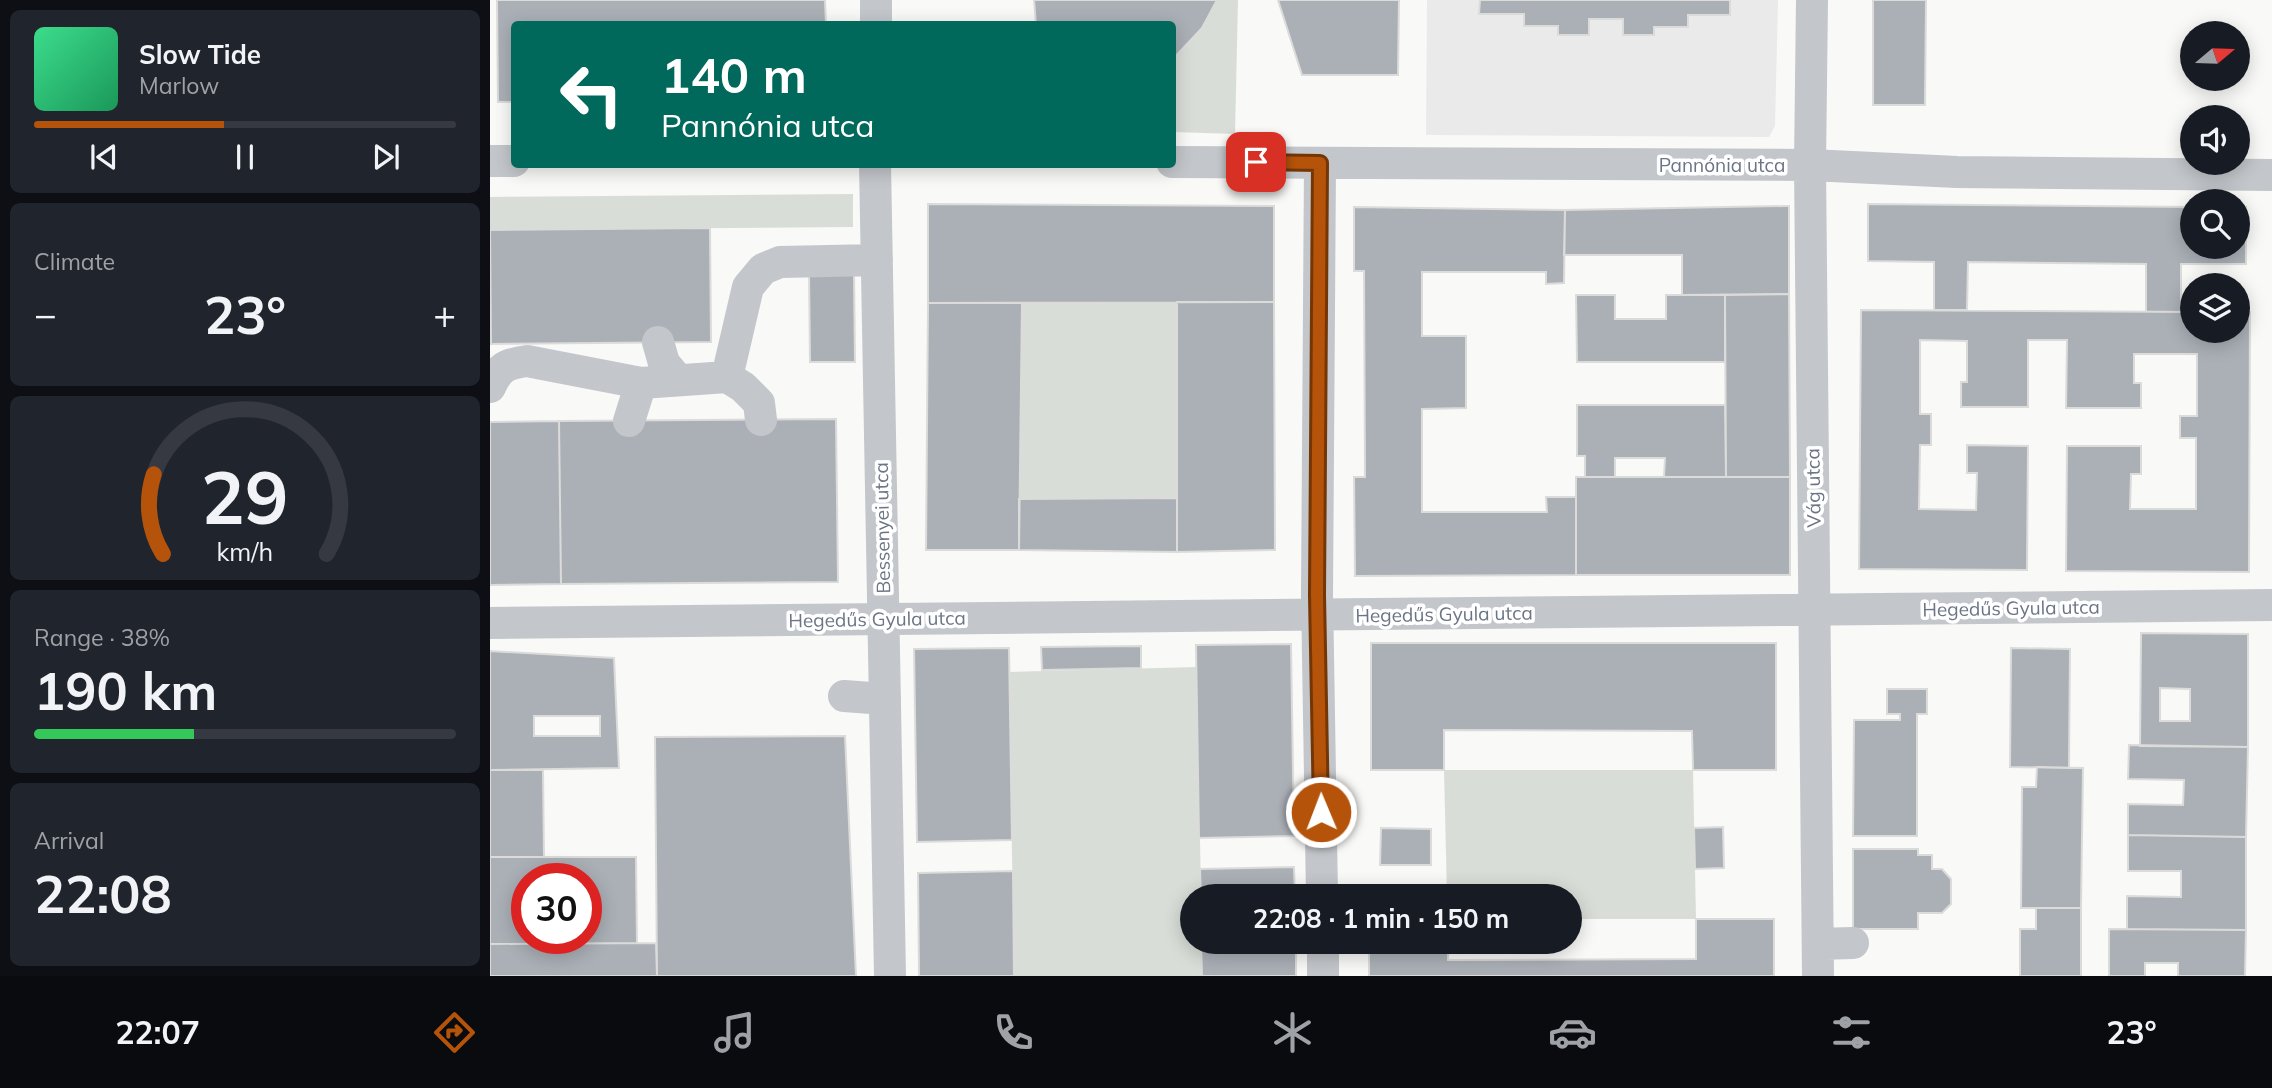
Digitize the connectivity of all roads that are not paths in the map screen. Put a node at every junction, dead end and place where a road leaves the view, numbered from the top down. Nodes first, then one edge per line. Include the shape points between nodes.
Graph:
1 (876, 0) edge
2 (1812, 0) edge
3 (876, 21) edge
4 (490, 161) edge
5 (511, 161) edge
6 (1176, 162) edge
7 (1320, 163) junction
8 (1810, 165) junction
9 (875, 168) edge
10 (2272, 174) edge
11 (877, 260) junction
12 (658, 342) dead end
13 (727, 377) junction
14 (678, 380) junction
15 (641, 383) junction
16 (490, 387) edge
17 (761, 420) dead end
18 (629, 421) dead end
19 (2272, 606) edge
20 (1815, 610) junction
21 (1318, 615) junction
22 (883, 619) junction
23 (490, 623) edge
24 (844, 696) dead end
25 (885, 699) junction
26 (1322, 884) edge
27 (1853, 943) dead end
28 (1818, 944) junction
29 (1323, 954) edge
30 (890, 976) edge
31 (1323, 976) edge
32 (1818, 976) edge

1 - 3 street
2 - 8 street, Vág utca
4 - 5 street
6 - 7 street, Pannónia utca
7 - 8 street, Pannónia utca
7 - 21 street
8 - 10 street, Pannónia utca via 1957,172
8 - 20 street, Vág utca
9 - 11 street, Bessenyei utca
11 - 13 street via 780,262 763,269 748,287
11 - 22 street, Bessenyei utca
12 - 14 street via 664,363
13 - 14 street
13 - 17 street via 759,403
14 - 15 street
15 - 16 street via 527,361 508,364
15 - 18 street
19 - 20 street, Hegedűs Gyula utca
20 - 21 street, Hegedűs Gyula utca
20 - 28 street, Vág utca
21 - 22 street, Hegedűs Gyula utca
21 - 26 street
22 - 23 street, Hegedűs Gyula utca
22 - 25 street, Bessenyei utca
24 - 25 street
25 - 30 street, Bessenyei utca
27 - 28 street
28 - 32 street, Vág utca
29 - 31 street

